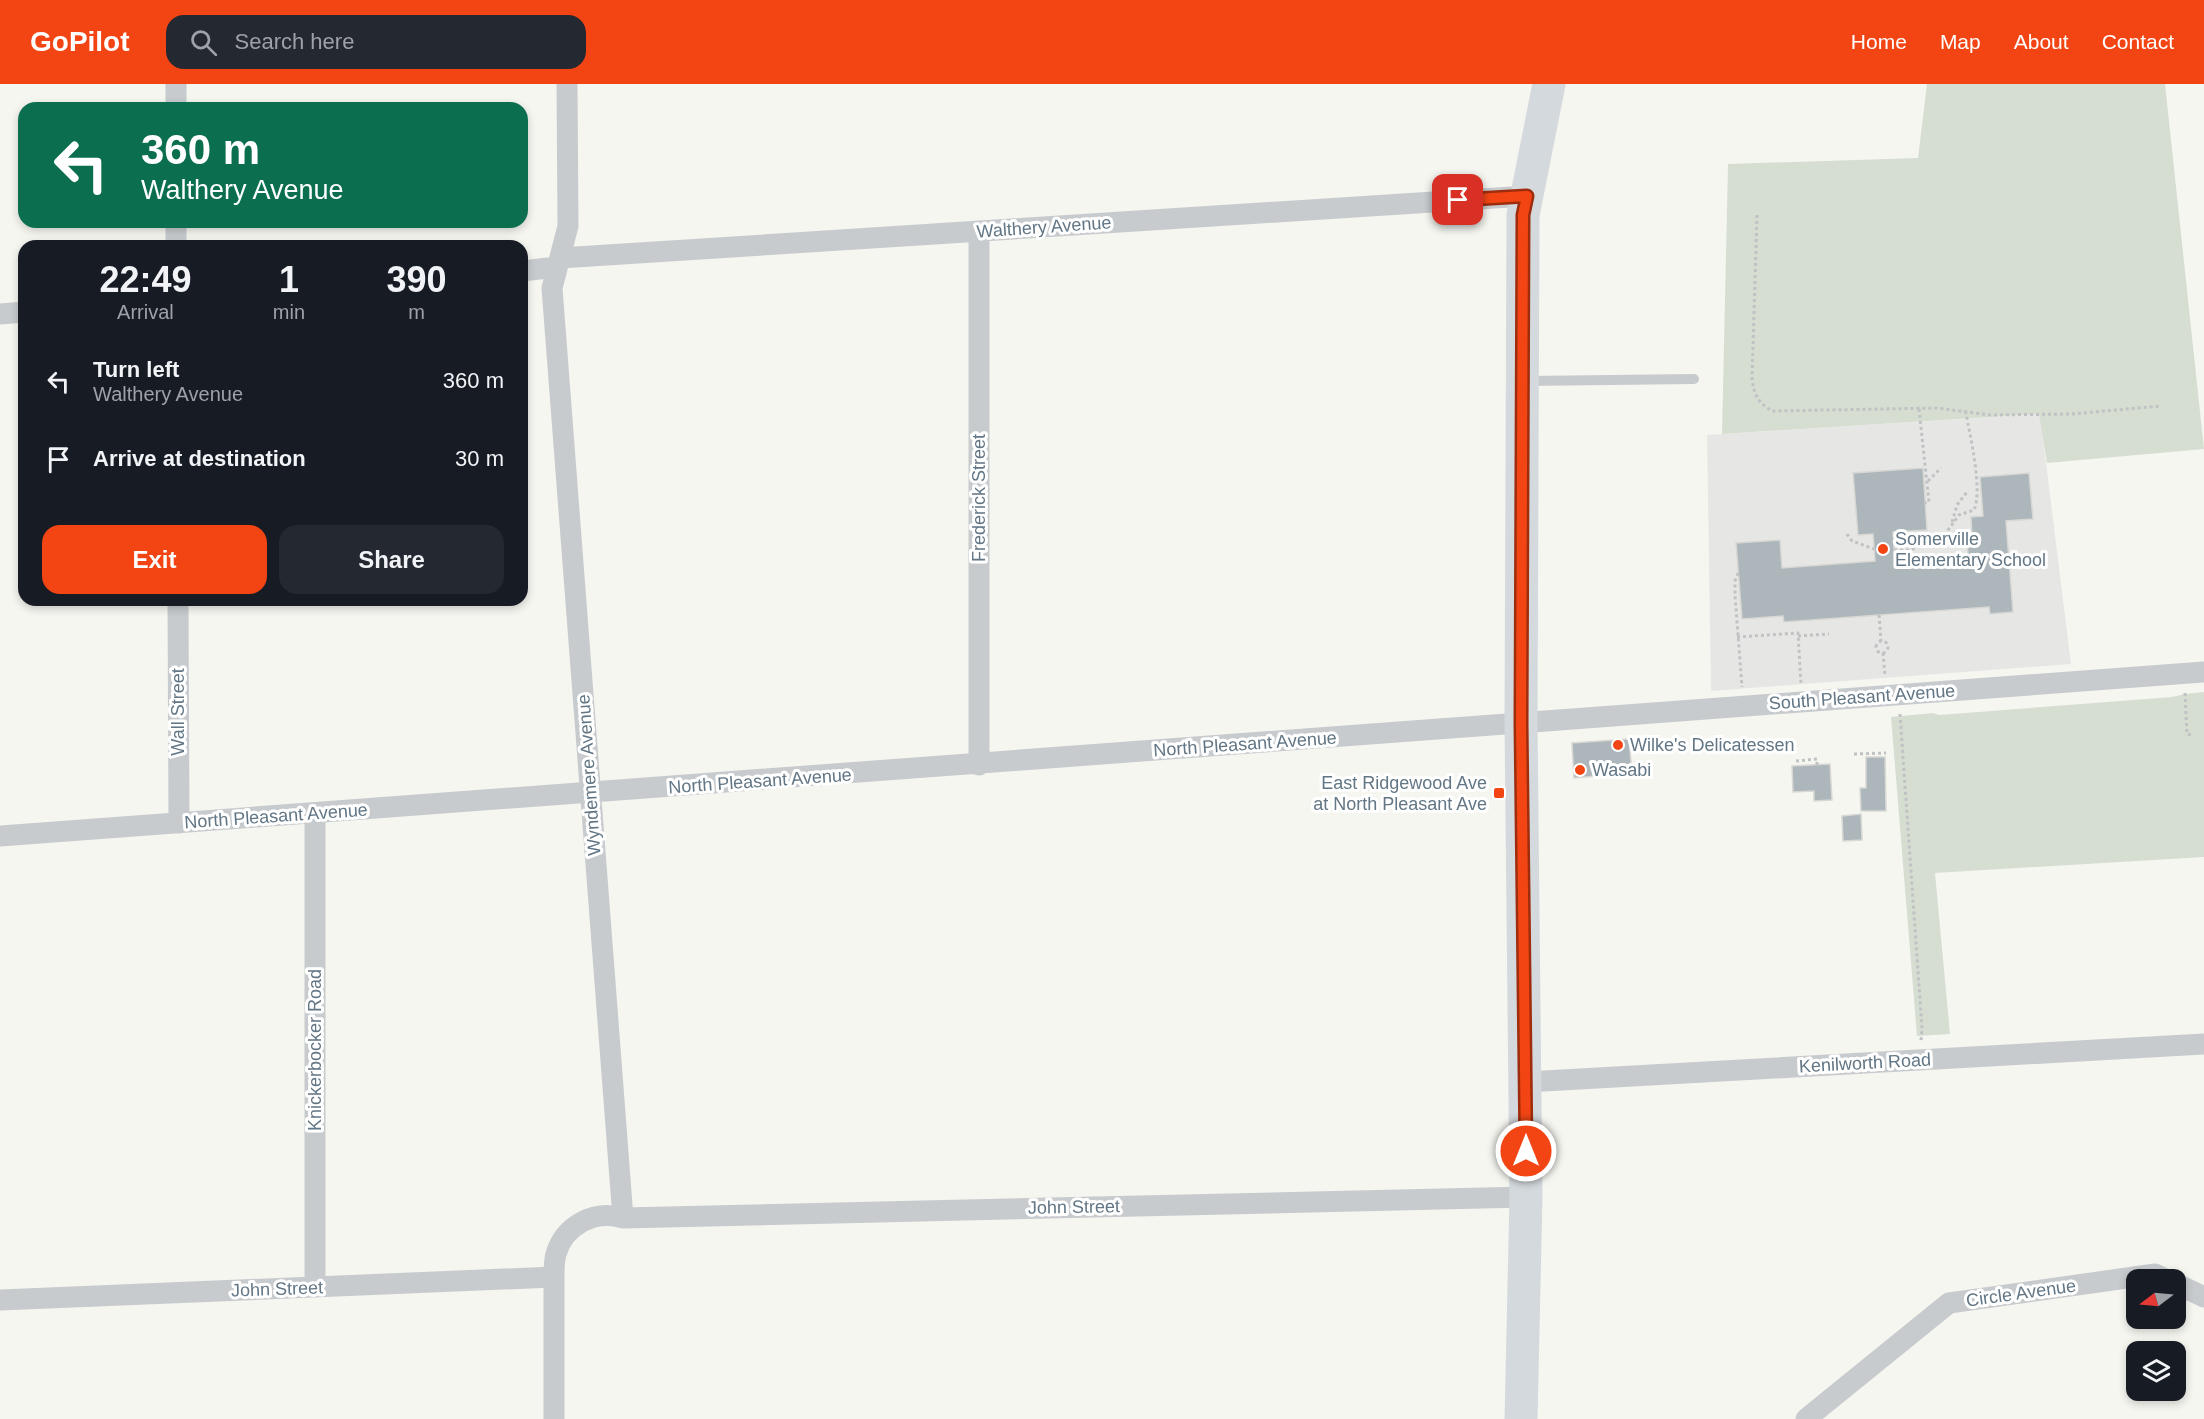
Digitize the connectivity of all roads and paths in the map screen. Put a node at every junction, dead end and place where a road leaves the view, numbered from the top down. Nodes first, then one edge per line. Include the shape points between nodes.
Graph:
1 (176, 84) edge
2 (567, 84) edge
3 (1549, 84) edge
4 (176, 102) edge
5 (1527, 196) junction
6 (1757, 215) dead end
7 (979, 231) junction
8 (559, 263) junction
9 (528, 270) edge
10 (18, 312) edge
11 (0, 314) edge
12 (1694, 379) dead end
13 (1522, 381) junction
14 (2160, 406) dead end
15 (1919, 409) junction
16 (1966, 413) junction
17 (1941, 468) dead end
18 (1928, 481) junction
19 (1967, 492) dead end
20 (1925, 503) dead end
21 (1952, 524) junction
22 (1847, 534) dead end
23 (1874, 549) dead end
24 (1894, 550) dead end
25 (1738, 573) dead end
26 (178, 606) edge
27 (1879, 615) dead end
28 (1829, 634) dead end
29 (1798, 636) junction
30 (1737, 637) junction
31 (1881, 641) junction
32 (1883, 653) junction
33 (2204, 672) edge
34 (1885, 676) dead end
35 (1801, 684) dead end
36 (1742, 688) dead end
37 (2185, 691) dead end
38 (1900, 712) dead end
39 (1521, 723) junction
40 (2193, 735) dead end
41 (1886, 753) dead end
42 (1854, 754) dead end
43 (1796, 761) dead end
44 (979, 765) junction
45 (1817, 765) dead end
46 (590, 793) junction
47 (315, 813) junction
48 (179, 823) junction
49 (0, 836) edge
50 (1921, 1041) dead end
51 (2204, 1044) edge
52 (1526, 1082) junction
53 (1526, 1197) junction
54 (622, 1218) junction
55 (554, 1277) junction
56 (2126, 1278) edge
57 (315, 1287) junction
58 (2186, 1288) edge
59 (2204, 1297) edge
60 (0, 1300) edge
61 (554, 1419) edge
62 (1521, 1419) edge
63 (1806, 1419) edge

1 - 4 street
2 - 8 street, Wyndemere Avenue via 568,226
3 - 5 main road
5 - 7 street, Walthery Avenue
5 - 13 main road via 1523,215
6 - 15 path via 1752,378 1759,402 1772,411 1785,412
7 - 8 street, Walthery Avenue
7 - 44 street, Frederick Street
8 - 9 street, Walthery Avenue
8 - 46 street, Wyndemere Avenue via 552,288
10 - 11 street
12 - 13 lane
13 - 39 main road
14 - 16 path via 2072,414
15 - 16 path
15 - 18 path
16 - 21 path via 1976,505
17 - 18 path
18 - 20 path via 1929,502
19 - 21 path via 1957,505
21 - 24 path via 1942,538 1911,550
22 - 23 path via 1852,541
25 - 30 path
26 - 48 street, Wall Street
27 - 31 path
28 - 29 path
29 - 30 path
29 - 35 path
30 - 36 path
31 - 32 path via 1876,649
31 - 32 path via 1889,648
32 - 34 path
33 - 39 street, South Pleasant Avenue
37 - 40 path via 2187,734
38 - 50 path
39 - 44 street, North Pleasant Avenue
39 - 52 main road
41 - 42 path
43 - 45 path via 1817,759
44 - 46 street, North Pleasant Avenue
46 - 47 street, North Pleasant Avenue
46 - 54 street, Wyndemere Avenue
47 - 48 street, North Pleasant Avenue
47 - 57 street, Knickerbocker Road
48 - 49 street, North Pleasant Avenue
51 - 52 street, Kenilworth Road
52 - 53 main road
53 - 54 street, John Street
53 - 62 main road
54 - 55 street via 601,1215 572,1228 555,1255
55 - 57 street, John Street
55 - 61 street
56 - 63 street, Circle Avenue via 1948,1303
57 - 60 street, John Street
58 - 59 street

